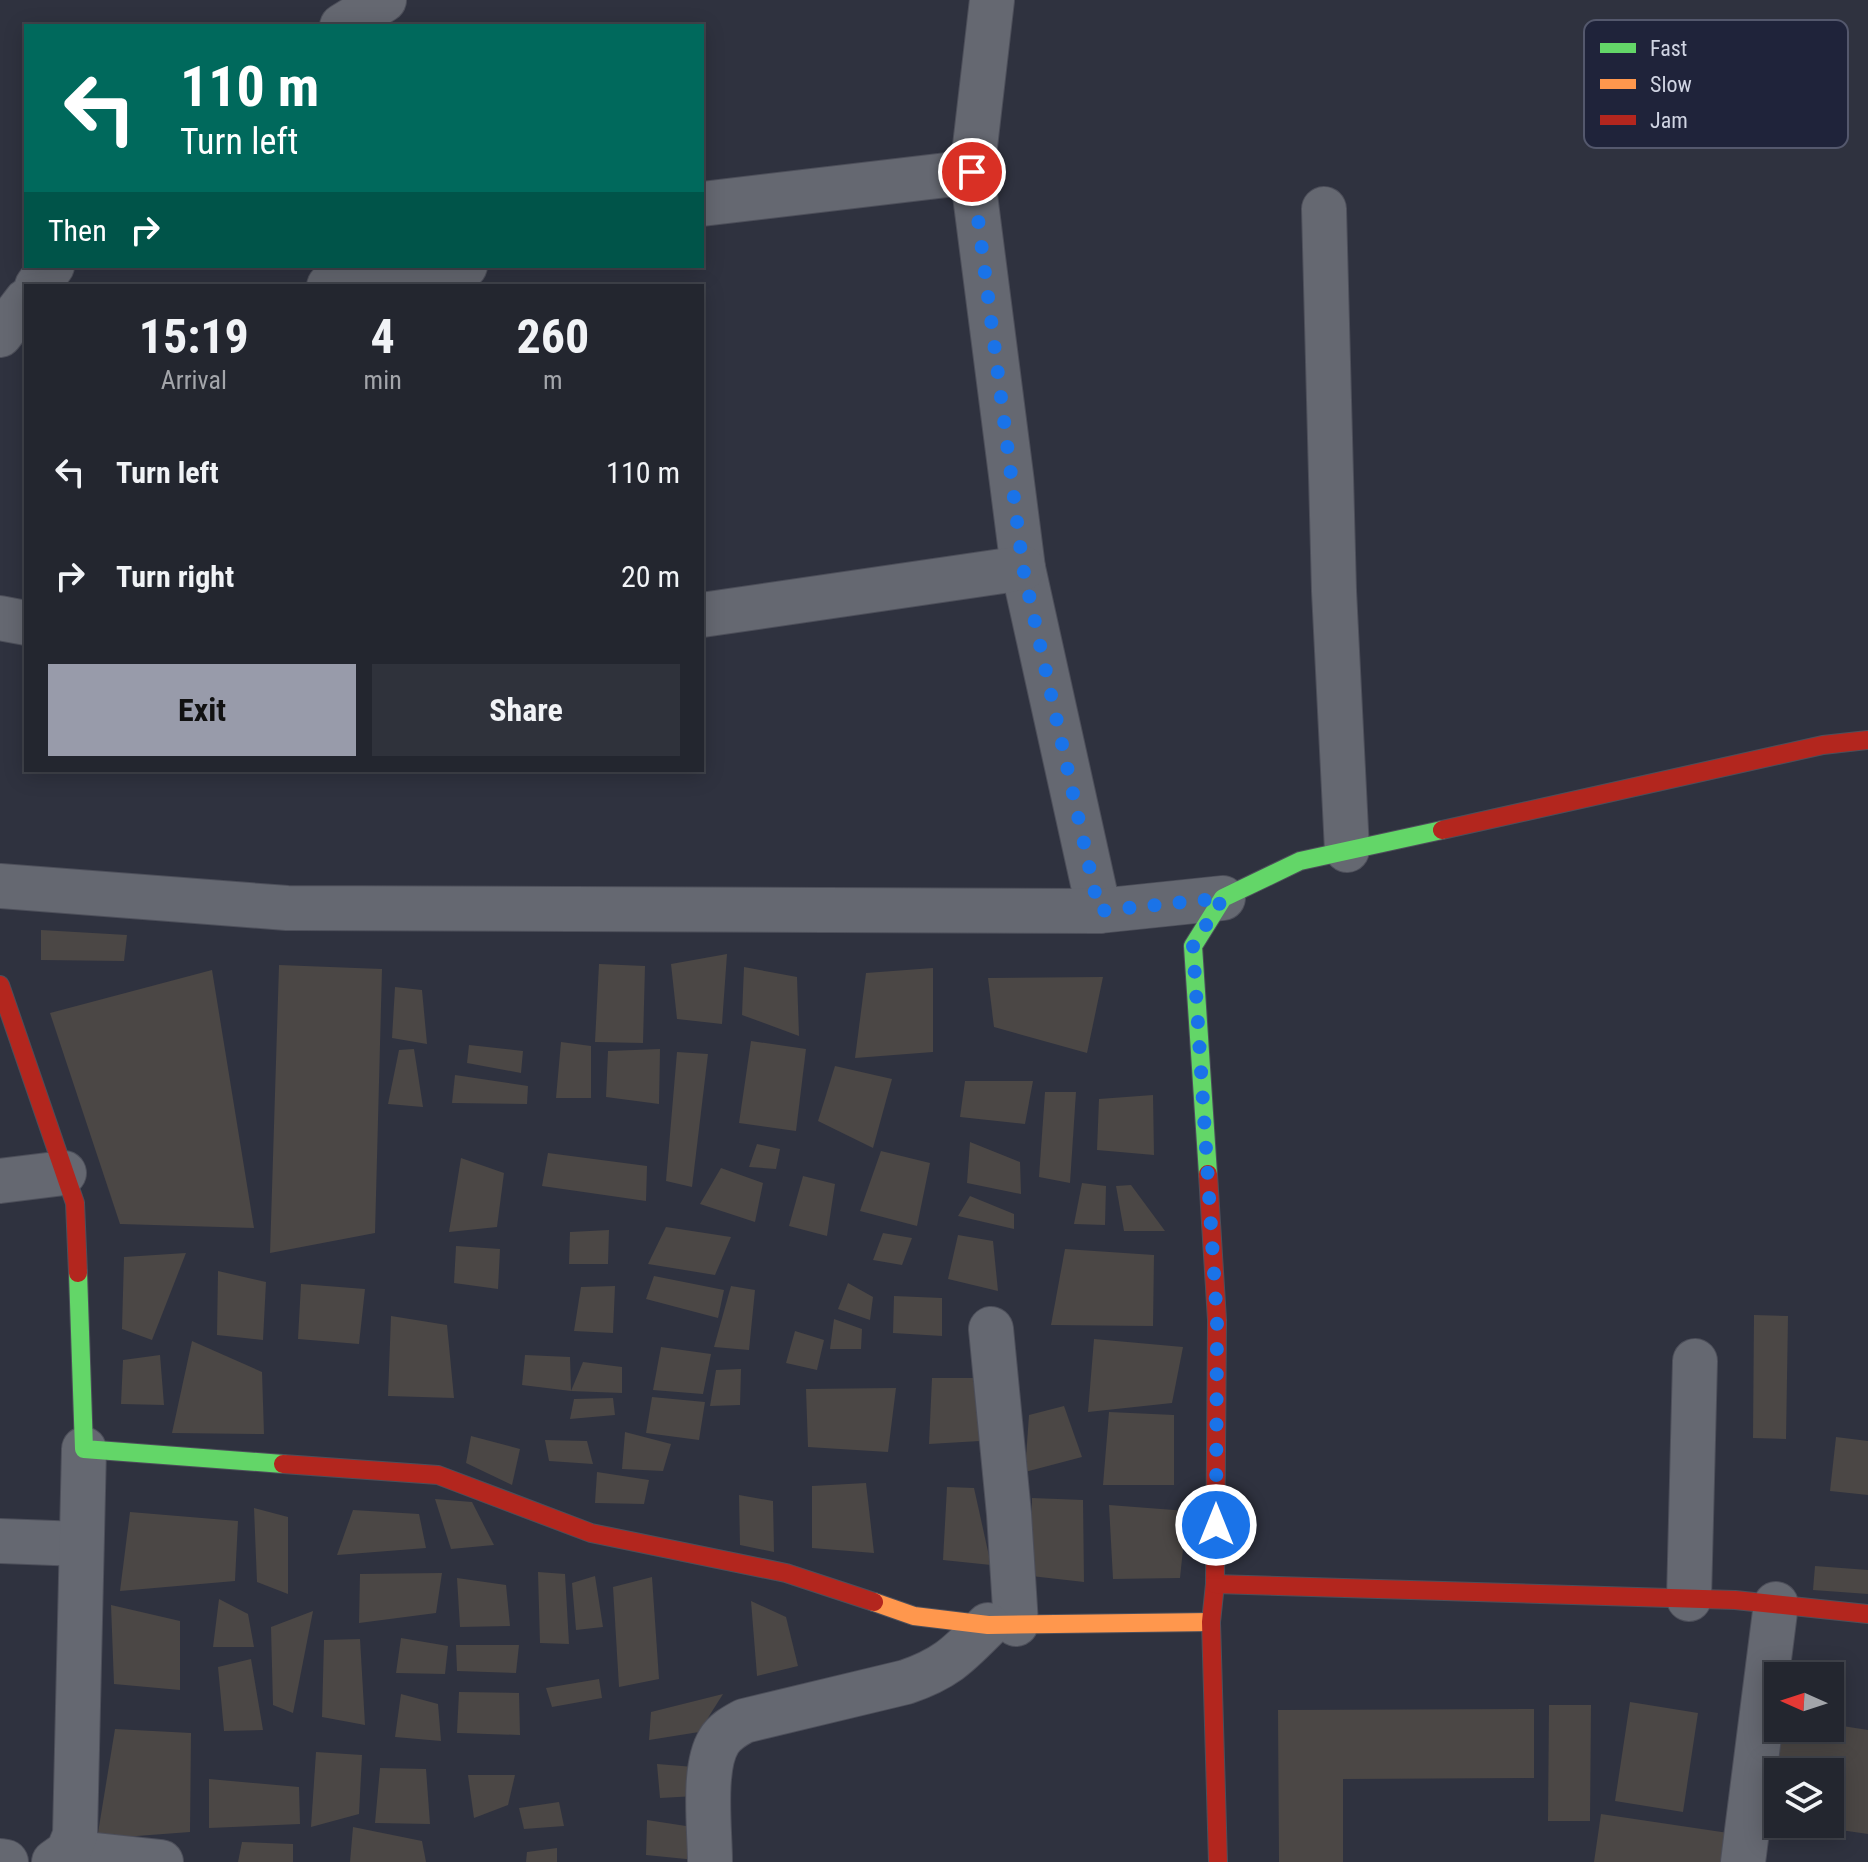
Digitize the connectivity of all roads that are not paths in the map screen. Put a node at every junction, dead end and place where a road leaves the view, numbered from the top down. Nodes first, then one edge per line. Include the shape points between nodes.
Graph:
1 (384, 0) edge
2 (992, 0) edge
3 (345, 24) edge
4 (972, 172) junction
5 (704, 204) edge
6 (1324, 209) dead end
7 (451, 268) edge
8 (343, 284) edge
9 (24, 304) edge
10 (0, 335) edge
11 (24, 340) edge
12 (0, 347) edge
13 (1023, 568) junction
14 (704, 615) edge
15 (0, 618) edge
16 (24, 623) edge
17 (1868, 740) edge
18 (1347, 850) junction
19 (0, 886) edge
20 (1223, 898) junction
21 (1099, 911) junction
22 (3, 1003) edge
23 (64, 1173) junction
24 (0, 1181) edge
25 (991, 1329) dead end
26 (1695, 1361) dead end
27 (84, 1449) junction
28 (0, 1541) edge
29 (81, 1544) junction
30 (1215, 1584) junction
31 (1689, 1599) junction
32 (1776, 1604) junction
33 (1868, 1614) edge
34 (1211, 1622) junction
35 (1002, 1624) junction
36 (61, 1857) edge
37 (0, 1861) edge
38 (6, 1862) edge
39 (161, 1862) edge
40 (710, 1862) edge
41 (1218, 1862) edge
42 (1743, 1862) edge

1 - 3 street
2 - 4 street
4 - 5 street
4 - 13 street
6 - 18 street
7 - 8 street
9 - 10 street
11 - 12 street
13 - 14 street
13 - 21 street
15 - 16 street
17 - 18 street via 1823,745
18 - 20 street via 1300,861
19 - 21 street via 287,908
20 - 21 street
20 - 30 street via 1193,946 1217,1320
22 - 23 street
23 - 24 street
23 - 27 street via 75,1203
25 - 35 street via 1009,1514
26 - 31 street
27 - 29 street
27 - 35 street via 438,1475 591,1533 786,1573 914,1616
28 - 29 street
29 - 36 street via 75,1835
30 - 31 street
30 - 34 street
31 - 32 street
32 - 33 street
32 - 42 street
34 - 35 street
34 - 41 street
35 - 40 street via 931,1673 730,1729 712,1760
36 - 39 street
37 - 38 street

